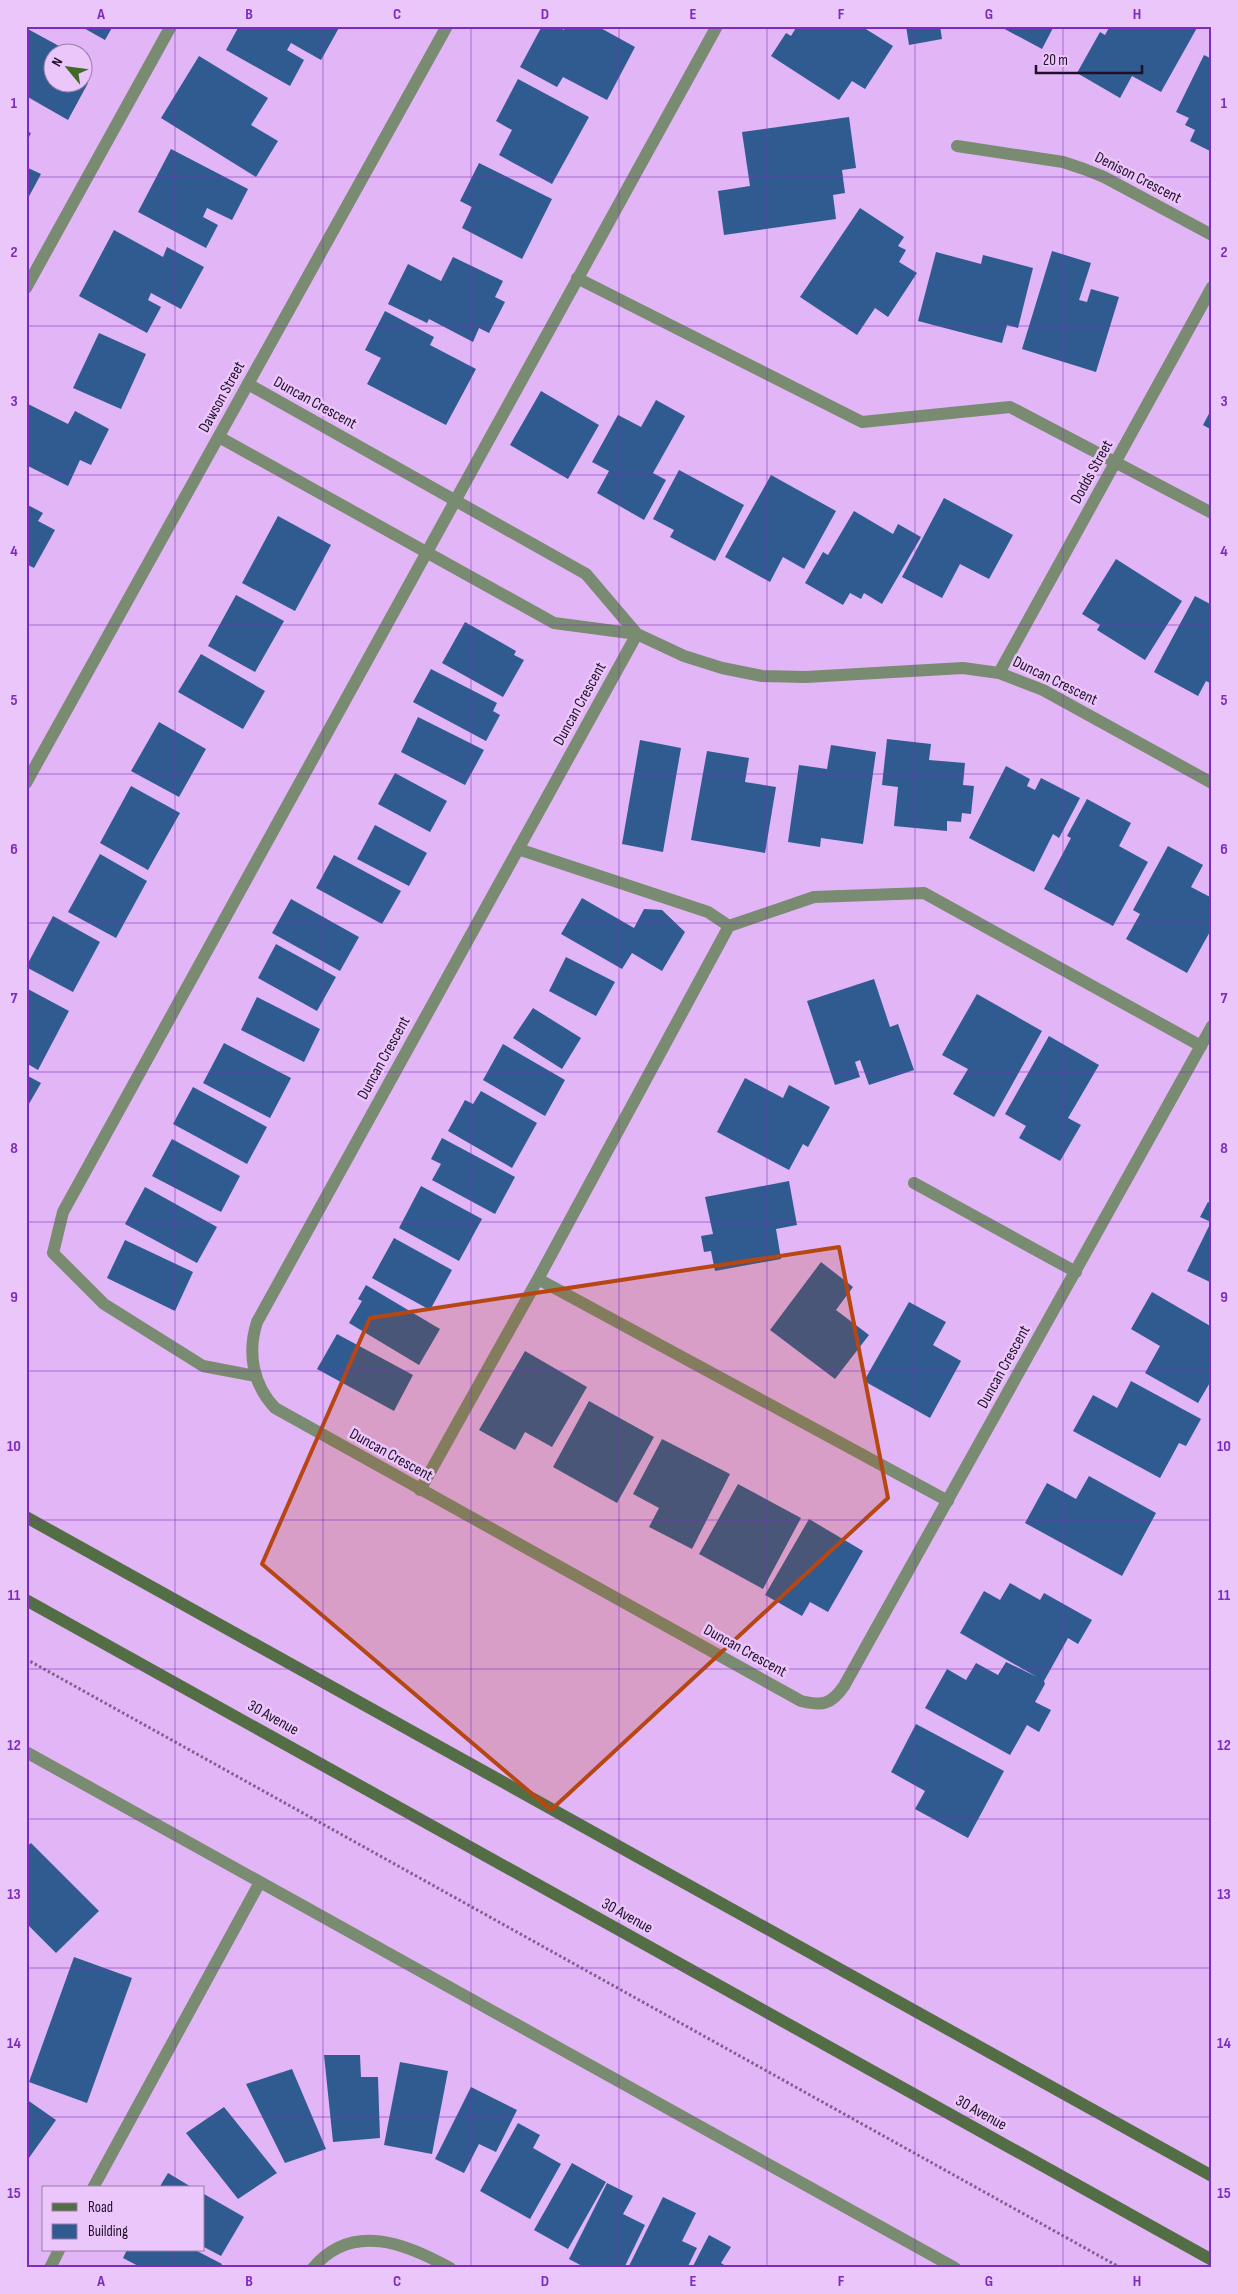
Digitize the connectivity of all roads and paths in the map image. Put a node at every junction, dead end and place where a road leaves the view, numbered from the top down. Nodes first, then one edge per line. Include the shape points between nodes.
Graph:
1 (171, 26) edge
2 (447, 26) edge
3 (717, 26) edge
4 (957, 146) dead end
5 (1212, 235) edge
6 (577, 278) junction
7 (1212, 287) edge
8 (26, 288) edge
9 (248, 384) junction
10 (219, 437) junction
11 (1116, 462) junction
12 (455, 501) junction
13 (1212, 513) edge
14 (426, 553) junction
15 (637, 634) junction
16 (999, 672) junction
17 (26, 783) edge
18 (1212, 783) edge
19 (518, 849) junction
20 (729, 926) junction
21 (1212, 1026) edge
22 (1201, 1046) junction
23 (914, 1183) dead end
24 (1076, 1272) junction
25 (538, 1279) junction
26 (256, 1376) junction
27 (420, 1490) junction
28 (948, 1501) junction
29 (26, 1517) edge
30 (26, 1600) edge
31 (26, 1659) edge
32 (26, 1752) edge
33 (260, 1882) junction
34 (1212, 2176) edge
35 (94, 2186) edge
36 (58, 2252) edge
37 (1212, 2260) edge
38 (50, 2268) edge
39 (313, 2268) edge
40 (450, 2268) edge
41 (956, 2268) edge
42 (1121, 2268) edge

1 - 8 street
2 - 9 street, Dawson Street
3 - 6 street
4 - 5 street, Denison Crescent via 1084,168
6 - 11 street via 862,422 1010,407
6 - 12 street
7 - 11 street, Dodds Street
9 - 10 street, Dawson Street
9 - 12 street, Duncan Crescent
10 - 14 street, Duncan Crescent
10 - 17 street, Dawson Street
11 - 13 street
11 - 16 street, Dodds Street
12 - 14 street
12 - 15 street, Duncan Crescent via 586,574
14 - 15 street, Duncan Crescent via 554,623
14 - 26 street via 63,1212 53,1253 104,1304 203,1366
15 - 16 street, Duncan Crescent via 684,656 762,676 806,677 963,668
15 - 19 street, Duncan Crescent
16 - 18 street, Duncan Crescent via 1043,690
19 - 20 street via 708,912
19 - 26 street, Duncan Crescent via 257,1322 251,1339
20 - 22 street via 814,897 924,893
20 - 25 street
21 - 22 street, Duncan Crescent
22 - 24 street, Duncan Crescent
23 - 24 street
24 - 28 street, Duncan Crescent
25 - 27 street
25 - 28 street
26 - 27 street, Duncan Crescent via 265,1397 276,1408
27 - 28 street, Duncan Crescent via 801,1701 815,1704 828,1703 844,1686
29 - 34 main road
30 - 37 main road, 30 Avenue
31 - 42 path
32 - 33 street
33 - 35 street
33 - 41 street
36 - 38 street
39 - 40 street via 338,2248 368,2241 410,2247

